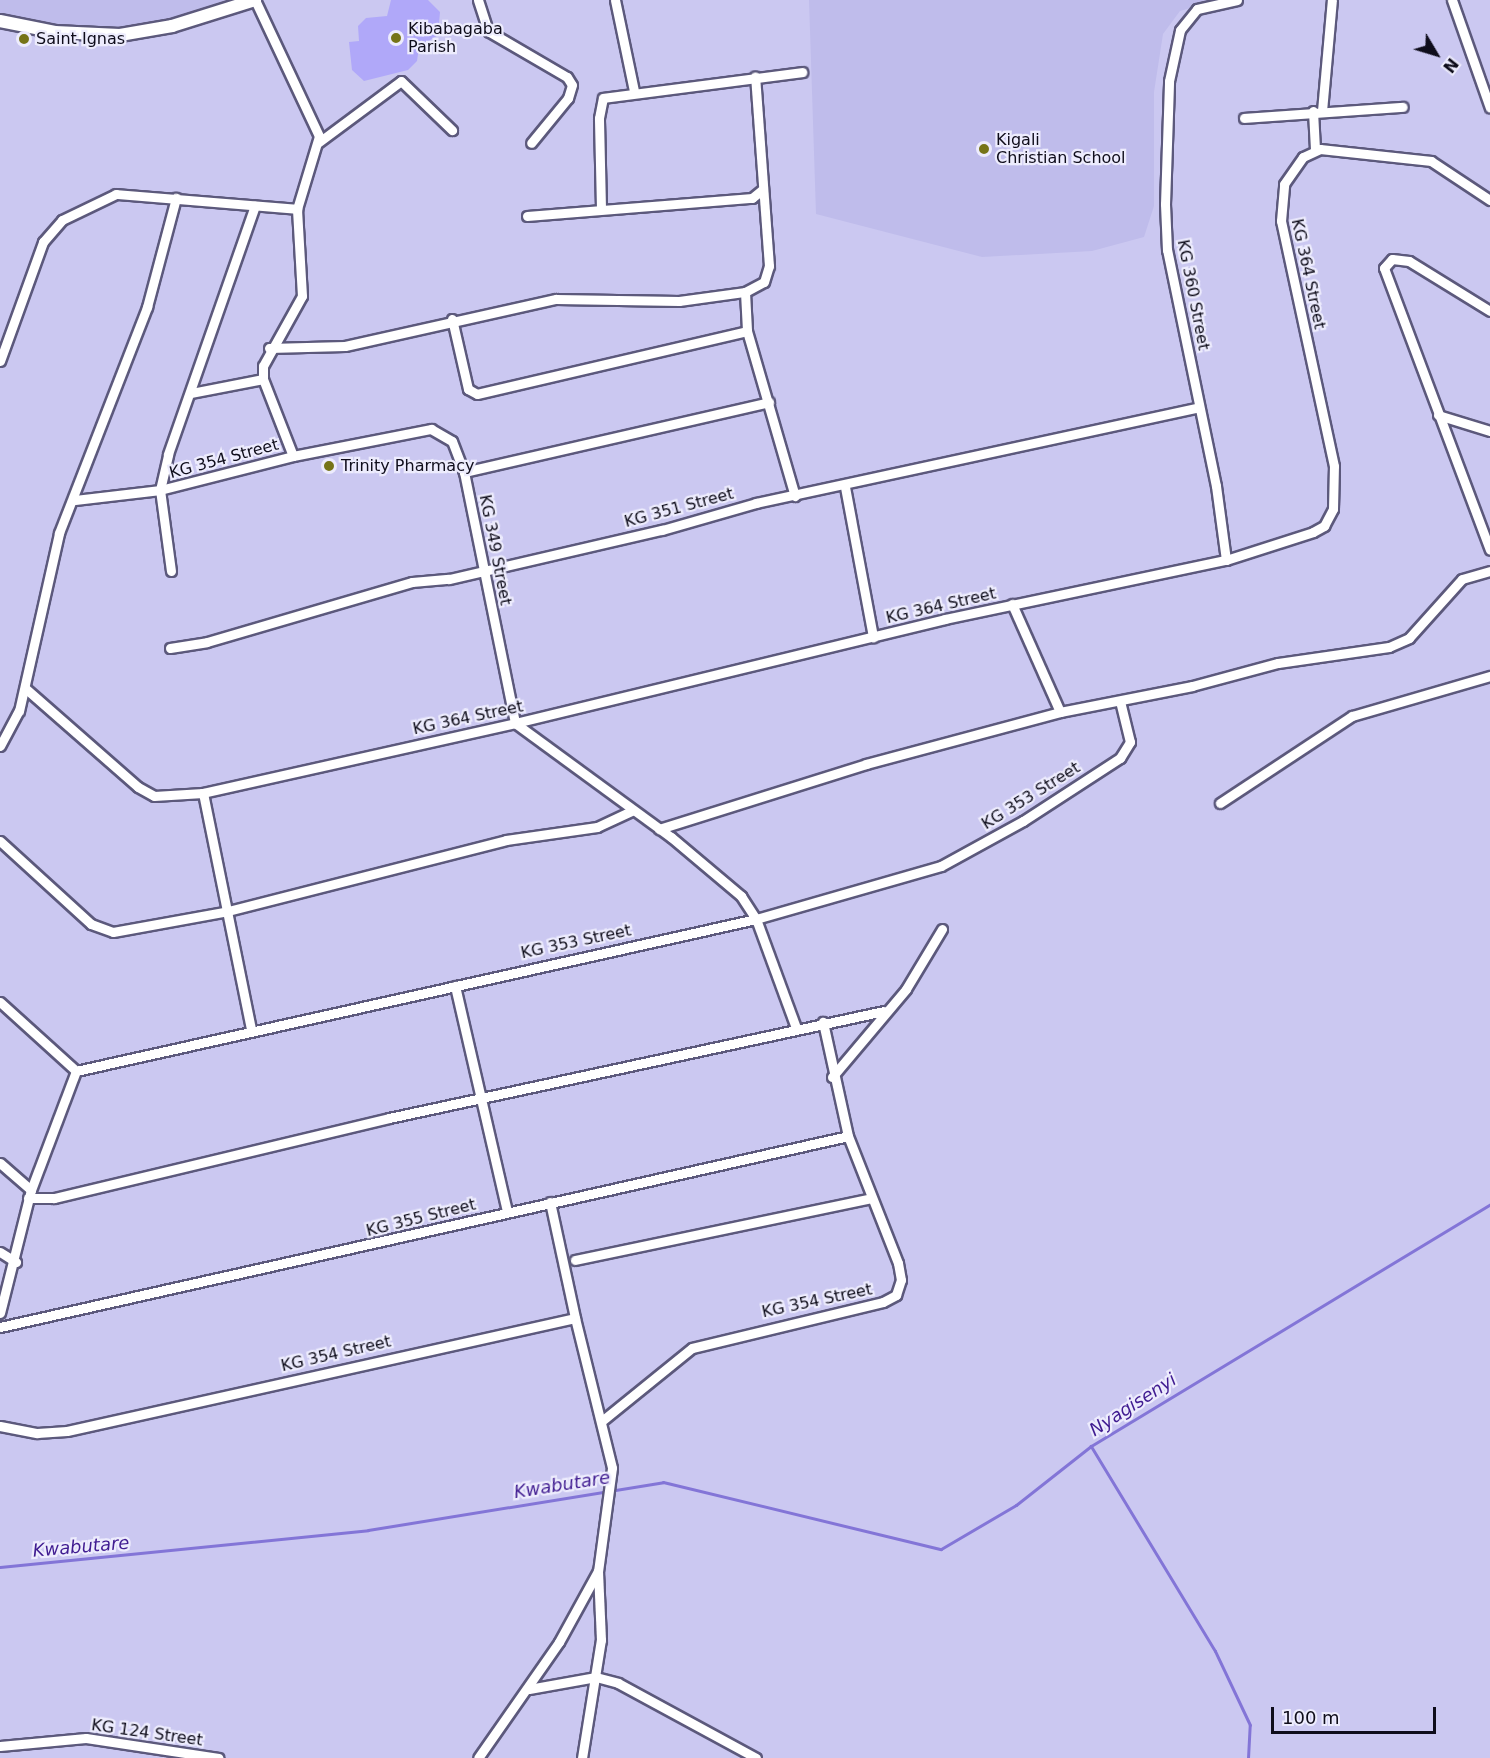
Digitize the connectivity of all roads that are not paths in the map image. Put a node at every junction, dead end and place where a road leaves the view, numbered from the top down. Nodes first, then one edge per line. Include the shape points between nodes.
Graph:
1 (255, 0) edge
2 (478, 0) edge
3 (615, 0) edge
4 (1237, 0) edge
5 (1332, 0) edge
6 (1452, 0) edge
7 (0, 21) edge
8 (802, 72) dead end
9 (755, 77) junction
10 (634, 91) junction
11 (1489, 103) edge
12 (1403, 107) dead end
13 (1318, 111) junction
14 (1244, 118) dead end
15 (452, 130) dead end
16 (319, 142) junction
17 (531, 143) dead end
18 (1315, 149) junction
19 (762, 190) junction
20 (176, 198) junction
21 (1490, 200) edge
22 (255, 206) junction
23 (601, 208) junction
24 (297, 209) junction
25 (527, 216) dead end
26 (745, 292) junction
27 (1490, 310) edge
28 (452, 320) junction
29 (747, 331) junction
30 (269, 348) junction
31 (0, 361) edge
32 (263, 379) junction
33 (191, 393) junction
34 (768, 402) junction
35 (1199, 407) junction
36 (1438, 415) junction
37 (1490, 431) edge
38 (293, 456) junction
39 (464, 472) junction
40 (845, 487) junction
41 (159, 490) junction
42 (795, 496) junction
43 (75, 500) junction
44 (1490, 550) edge
45 (1226, 560) junction
46 (171, 571) dead end
47 (483, 571) junction
48 (1490, 571) edge
49 (1012, 604) junction
50 (873, 637) junction
51 (170, 648) dead end
52 (1490, 676) edge
53 (26, 688) junction
54 (1120, 701) junction
55 (1060, 712) junction
56 (516, 723) junction
57 (0, 746) edge
58 (203, 793) junction
59 (1221, 803) dead end
60 (633, 810) junction
61 (659, 829) junction
62 (0, 841) edge
63 (228, 911) junction
64 (756, 919) junction
65 (942, 929) dead end
66 (454, 986) junction
67 (0, 1002) edge
68 (884, 1011) junction
69 (823, 1022) junction
70 (796, 1028) junction
71 (251, 1029) junction
72 (76, 1071) junction
73 (832, 1077) junction
74 (483, 1100) junction
75 (848, 1136) junction
76 (0, 1163) edge
77 (29, 1194) junction
78 (871, 1198) junction
79 (549, 1202) junction
80 (507, 1212) junction
81 (0, 1252) edge
82 (575, 1260) dead end
83 (16, 1262) junction
84 (0, 1313) edge
85 (575, 1318) junction
86 (0, 1327) edge
87 (603, 1420) junction
88 (0, 1426) edge
89 (598, 1571) junction
90 (597, 1677) junction
91 (529, 1689) junction
92 (0, 1746) edge
93 (218, 1758) edge
94 (478, 1758) edge
95 (582, 1758) edge
96 (756, 1758) edge

1 - 7 main road via 172,26 120,35 73,34
1 - 16 street
2 - 17 street via 488,31 567,77 572,85 568,98
3 - 10 street
4 - 35 street, KG 360 Street via 1189,15 1175,44 1169,81 1167,250
5 - 13 street
6 - 11 street
8 - 9 street
9 - 10 street
9 - 19 street
10 - 23 street via 607,96 599,106
12 - 13 street
13 - 14 street
13 - 18 street
15 - 16 street via 401,81
16 - 24 street
18 - 21 street via 1431,161
18 - 45 street, KG 364 Street via 1303,157 1284,184 1281,221 1334,466 1333,509 1324,526 1312,532
19 - 23 street via 753,198
19 - 26 street via 769,266 764,282
20 - 22 street
20 - 31 street via 116,195 52,227
20 - 43 street via 147,307
22 - 24 street
22 - 33 street
23 - 25 street
24 - 30 street via 302,296
26 - 28 street via 680,301 556,299
26 - 29 street
27 - 36 street via 1409,261 1392,259 1385,265 1385,282
28 - 29 street via 468,389 477,394
28 - 30 street via 345,346
29 - 34 street
30 - 32 street
32 - 33 street
32 - 38 street, KG 354 Street
33 - 41 street
34 - 39 street
34 - 42 street
35 - 40 street, KG 351 Street
35 - 45 street, KG 360 Street
36 - 37 street
36 - 44 street
38 - 39 street, KG 349 Street via 431,429 452,441
38 - 41 street, KG 354 Street
39 - 47 street, KG 349 Street
40 - 42 street, KG 351 Street
40 - 50 street
41 - 43 street, KG 354 Street
41 - 46 street
42 - 47 street, KG 351 Street
43 - 53 street via 50,563
45 - 49 street, KG 364 Street
47 - 51 street, KG 351 Street via 412,582 207,642
47 - 56 street, KG 349 Street
48 - 54 street via 1462,579 1409,638 1389,647 1278,663
49 - 50 street, KG 364 Street
49 - 55 street
50 - 56 street, KG 364 Street
52 - 59 street via 1352,716
53 - 57 street
53 - 58 street, KG 364 Street via 138,787 154,796
54 - 55 street
54 - 64 street, KG 353 Street via 1130,742 1126,753 1023,821 941,866
55 - 61 street via 866,764
56 - 58 street, KG 364 Street
56 - 60 street
58 - 63 street
60 - 61 street
60 - 63 street via 597,826 461,850
61 - 64 street via 741,896
62 - 63 street via 103,931
63 - 71 street
64 - 66 street, KG 353 Street
64 - 70 street
65 - 68 street via 906,988
66 - 71 street, KG 353 Street
66 - 74 street
67 - 72 street
68 - 69 street
68 - 73 street
69 - 70 street
69 - 73 street, KG 354 Street
70 - 74 street
71 - 72 street, KG 353 Street
72 - 77 street
73 - 75 street, KG 354 Street
74 - 77 street via 389,1118 54,1198
74 - 80 street
75 - 78 street, KG 354 Street
75 - 79 street, KG 355 Street
76 - 77 street
77 - 83 street
78 - 82 street
78 - 87 street, KG 354 Street via 898,1263 901,1280 896,1295 883,1302 692,1348
79 - 80 street, KG 355 Street
79 - 85 street
80 - 86 street, KG 355 Street via 89,1310
81 - 83 street
83 - 84 street
85 - 87 street
85 - 88 street, KG 354 Street via 67,1431 37,1433
87 - 89 street via 612,1468
89 - 90 street via 603,1607
89 - 91 street
90 - 91 street
90 - 95 street
90 - 96 street via 637,1692
91 - 94 street via 497,1725
92 - 93 street, KG 124 Street via 86,1738

